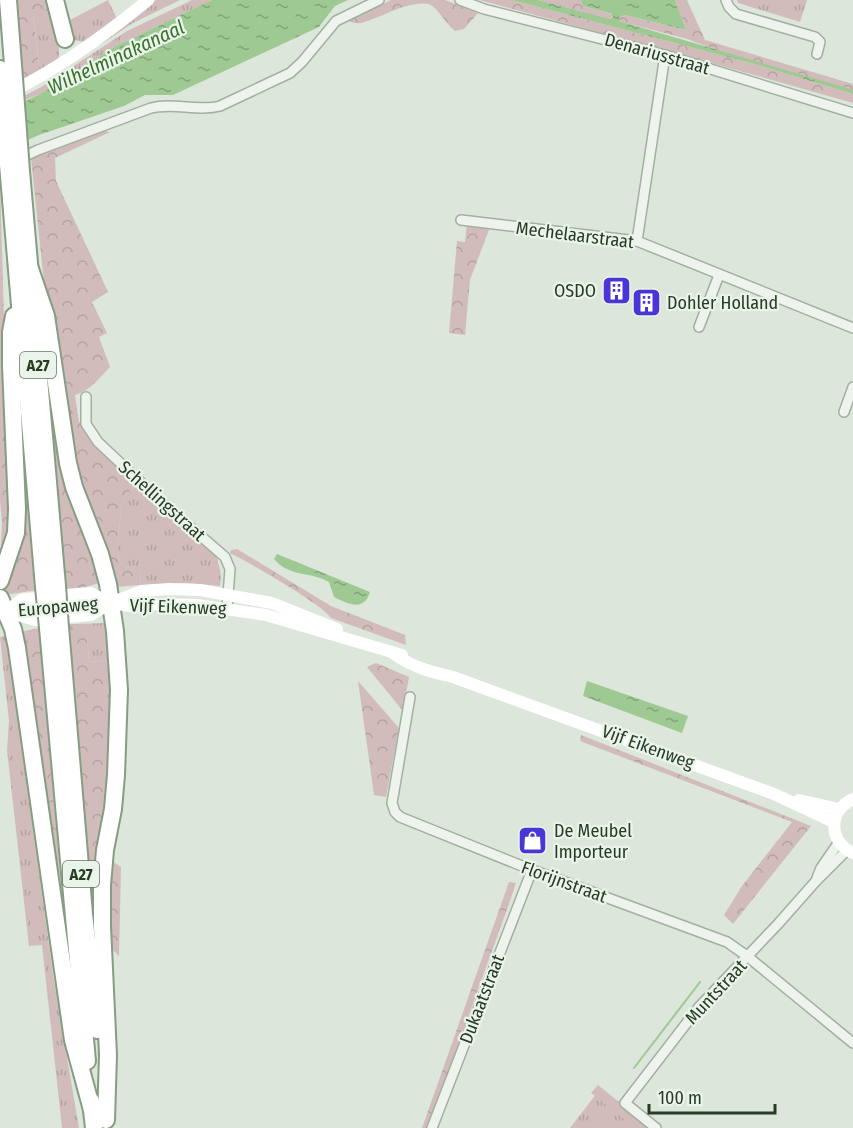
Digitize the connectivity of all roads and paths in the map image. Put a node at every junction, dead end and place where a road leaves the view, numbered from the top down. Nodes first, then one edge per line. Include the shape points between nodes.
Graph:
1 (8, 0) edge
2 (55, 0) edge
3 (62, 0) edge
4 (147, 0) edge
5 (379, 0) edge
6 (460, 0) edge
7 (726, 0) edge
8 (65, 39) junction
9 (76, 54) junction
10 (817, 54) dead end
11 (664, 55) junction
12 (4, 82) edge
13 (853, 113) edge
14 (10, 172) edge
15 (461, 220) dead end
16 (637, 241) junction
17 (29, 266) junction
18 (719, 275) junction
19 (19, 291) junction
20 (699, 327) dead end
21 (853, 328) edge
22 (853, 387) edge
23 (86, 397) dead end
24 (844, 412) dead end
25 (0, 581) edge
26 (51, 587) junction
27 (227, 594) junction
28 (110, 603) junction
29 (227, 608) junction
30 (1, 609) edge
31 (54, 628) junction
32 (362, 643) junction
33 (410, 698) dead end
34 (774, 794) junction
35 (853, 799) edge
36 (839, 809) junction
37 (834, 822) junction
38 (846, 848) edge
39 (532, 870) junction
40 (747, 956) junction
41 (853, 1043) edge
42 (92, 1110) junction
43 (103, 1125) edge
44 (432, 1128) edge
45 (656, 1128) edge

1 - 12 highway, A27
2 - 8 highway
3 - 8 street via 69,32
4 - 9 main road
5 - 14 street via 336,21 290,73 220,106 151,108 38,150
6 - 11 street, Denariusstraat
7 - 10 street via 736,14 815,37 820,42
8 - 9 main road
9 - 12 main road via 47,74
11 - 13 street, Denariusstraat
11 - 16 street
12 - 14 highway, A27, bridge
14 - 17 highway, A27
14 - 19 highway, A27
15 - 16 street, Mechelaarstraat
16 - 18 street, Mechelaarstraat
17 - 26 highway, A27
17 - 28 highway, A27 via 46,316 68,463 100,554
18 - 20 street
18 - 21 street, Mechelaarstraat
19 - 25 highway, A27 via 11,332 16,533
19 - 26 highway, A27
22 - 24 street
23 - 27 street, Schellingstraat via 86,424 98,442 225,557 230,569
26 - 31 highway, A27, bridge
27 - 28 main road, Vijf Eikenweg via 141,591
27 - 29 street, Schellingstraat
27 - 32 main road, Vijf Eikenweg via 272,603
28 - 29 main road, Vijf Eikenweg
28 - 30 main road, Europaweg via 91,593 72,594 21,600
28 - 30 main road, Europaweg via 95,614 35,620
28 - 43 highway, A27 via 118,690 115,789 102,885 108,1055
29 - 32 main road, Vijf Eikenweg via 266,615
30 - 42 highway, A27 via 13,630 17,648 73,1040
31 - 42 highway, A27
31 - 43 highway, A27
32 - 34 main road, Vijf Eikenweg via 408,656
33 - 39 street, Florijnstraat via 392,803 395,812
34 - 36 main road, Vijf Eikenweg
34 - 37 main road, Vijf Eikenweg
35 - 36 main road
36 - 37 main road
37 - 38 main road via 835,836
38 - 40 street via 821,868 816,880
39 - 40 street, Florijnstraat via 727,942
39 - 44 street, Dukaatstraat
40 - 41 street, Muntstraat
40 - 45 street, Muntstraat via 699,1007 625,1103
42 - 43 highway, A27

